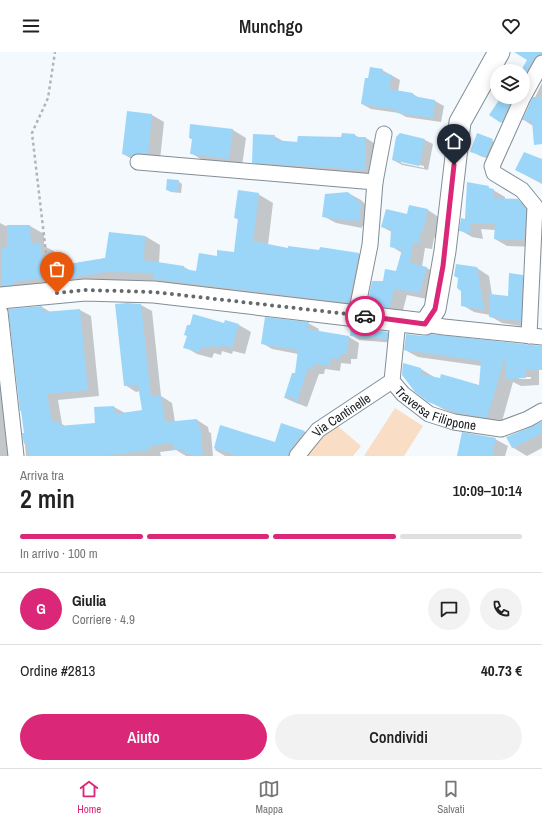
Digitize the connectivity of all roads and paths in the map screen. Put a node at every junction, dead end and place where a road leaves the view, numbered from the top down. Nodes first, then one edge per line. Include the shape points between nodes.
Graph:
1 (55, 52) edge
2 (499, 52) edge
3 (542, 63) edge
4 (530, 84) edge
5 (520, 104) edge
6 (384, 134) dead end
7 (138, 162) dead end
8 (375, 182) junction
9 (46, 253) dead end
10 (0, 298) edge
11 (0, 312) edge
12 (356, 315) junction
13 (398, 320) junction
14 (425, 324) junction
15 (536, 337) edge
16 (392, 381) junction
17 (542, 411) edge
18 (16, 456) edge
19 (297, 456) edge

1 - 9 path via 48,98 32,133
2 - 14 street via 460,122 445,251 435,309
3 - 4 street
5 - 15 street via 492,166 494,173 522,190 535,206
6 - 8 street
7 - 8 street
8 - 12 street via 370,245
10 - 12 street via 85,290 121,290
11 - 18 street
12 - 13 street
13 - 14 street
13 - 16 street, Traversa Filippone
14 - 15 street
16 - 17 street, Traversa Filippone via 403,394 429,414 454,422 500,429
16 - 19 street, Via Cantinelle via 318,430

